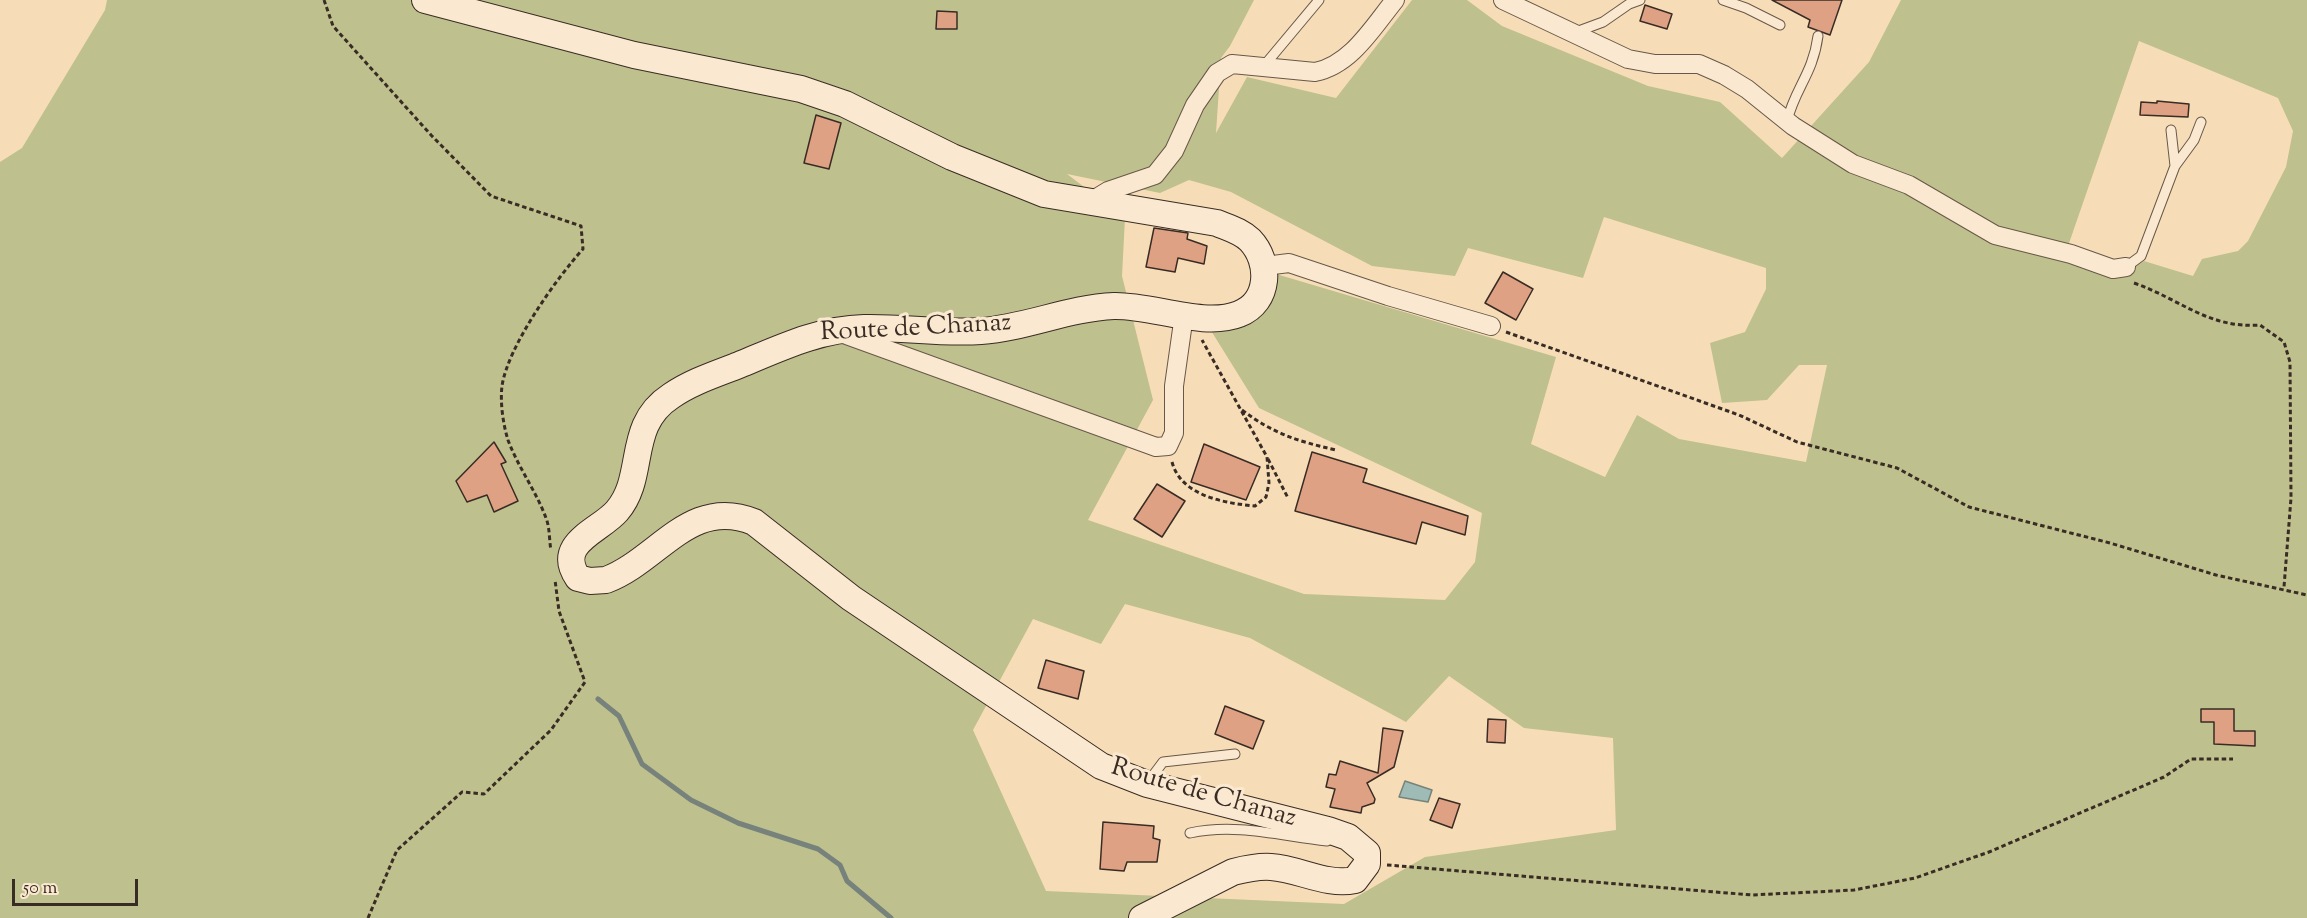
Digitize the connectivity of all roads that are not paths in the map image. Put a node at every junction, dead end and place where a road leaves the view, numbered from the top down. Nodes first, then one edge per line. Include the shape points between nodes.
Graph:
1 (425, 0) edge
2 (1319, 0) edge
3 (1395, 0) edge
4 (1503, 0) edge
5 (1640, 0) edge
6 (1723, 0) edge
7 (1629, 2) edge
8 (1780, 25) dead end
9 (1572, 34) junction
10 (1818, 36) dead end
11 (1263, 67) junction
12 (1787, 121) junction
13 (2201, 122) dead end
14 (2171, 130) dead end
15 (2175, 166) junction
16 (1090, 202) junction
17 (1265, 266) junction
18 (2126, 267) joint
19 (1186, 315) junction
20 (1491, 326) road end
21 (833, 330) junction
22 (1234, 754) dead end
23 (1147, 784) junction
24 (1190, 834) dead end
25 (1348, 837) junction
26 (1142, 918) edge

1 - 16 street via 634,54 801,89 845,104 1013,183 1044,194
2 - 11 lane
3 - 11 street via 1342,63 1316,72
4 - 9 street
5 - 7 lane
6 - 8 lane
7 - 9 lane via 1603,22
9 - 12 street via 1628,59 1655,64 1699,64 1747,89
10 - 12 lane via 1815,58 1791,103
11 - 16 street via 1232,64 1217,73 1195,105 1174,151 1155,175 1108,191
12 - 18 street via 1853,164 1909,185 1995,235 2113,269
13 - 15 lane
14 - 15 lane
15 - 18 lane via 2140,256
16 - 17 street via 1217,223 1239,231 1250,240
17 - 19 street, Route de Chanaz via 1262,290 1250,308 1227,318
17 - 20 street via 1289,263
19 - 21 street, Route de Chanaz via 1114,306 979,331
19 - 21 street via 1174,386 1174,433 1168,446 1156,447
21 - 23 street, Route de Chanaz via 707,378 662,403 650,415 640,437 626,496 617,511 574,548 576,576 606,580 708,516 729,514 744,518 946,665 1101,766
22 - 23 lane via 1162,762
23 - 25 street, Route de Chanaz
24 - 25 lane via 1233,829 1328,841
25 - 26 street, Route de Chanaz via 1366,853 1367,864 1355,880 1340,883 1277,868 1248,868

